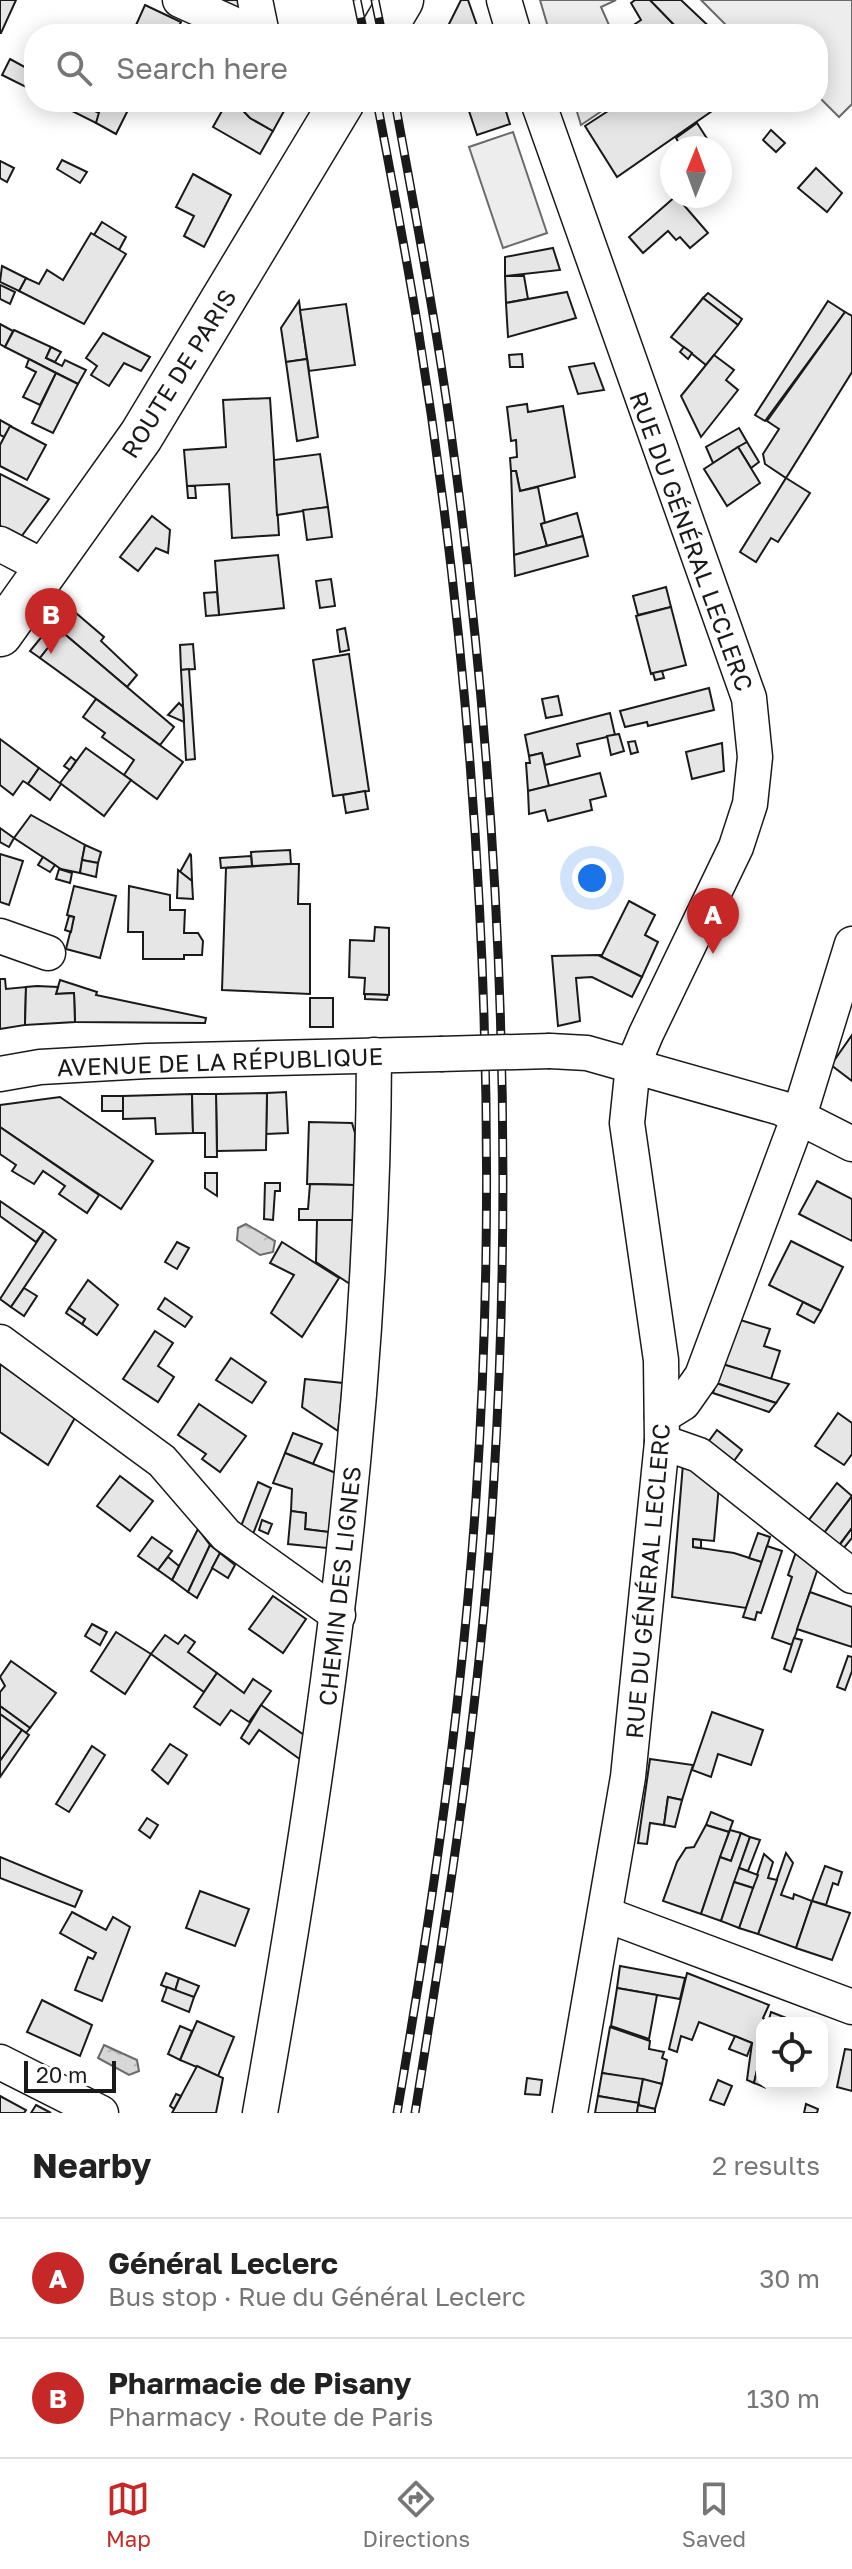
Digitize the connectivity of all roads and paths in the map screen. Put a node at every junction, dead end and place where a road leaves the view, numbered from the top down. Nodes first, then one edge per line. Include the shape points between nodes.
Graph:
1 (180, 0) edge
2 (255, 0) edge
3 (401, 0) edge
4 (504, 0) edge
5 (233, 24) edge
6 (260, 24) edge
7 (387, 24) edge
8 (511, 24) edge
9 (336, 112) edge
10 (542, 112) edge
11 (0, 544) edge
12 (46, 568) junction
13 (0, 634) edge
14 (0, 936) edge
15 (852, 944) edge
16 (48, 953) dead end
17 (374, 1055) junction
18 (633, 1065) junction
19 (0, 1074) edge
20 (790, 1112) junction
21 (852, 1144) edge
22 (0, 1342) edge
23 (662, 1429) junction
24 (852, 1576) edge
25 (338, 1615) junction
26 (607, 1915) junction
27 (852, 2007) edge
28 (0, 2062) edge
29 (101, 2113) edge
30 (260, 2113) edge
31 (570, 2113) edge

1 - 5 street
2 - 6 street
3 - 7 main road
4 - 8 street
9 - 12 main road, ROUTE DE PARIS via 141,436
10 - 18 street, RUE DU GÉNÉRAL LECLERC via 749,698 754,742 750,804 736,847
11 - 12 street
12 - 13 main road, ROUTE DE PARIS
14 - 16 street
15 - 20 street
17 - 18 street, AVENUE DE LA RÉPUBLIQUE, bridge via 550,1051 587,1053
17 - 19 street, AVENUE DE LA RÉPUBLIQUE via 86,1064
17 - 25 street, CHEMIN DES LIGNES via 360,1382
18 - 20 street, AVENUE DE LA RÉPUBLIQUE
18 - 23 street, RUE DU GÉNÉRAL LECLERC via 627,1123 661,1360
20 - 21 street, AVENUE DE LA RÉPUBLIQUE
20 - 23 street via 702,1376
22 - 25 street via 162,1461 226,1535
23 - 24 street
23 - 26 street, RUE DU GÉNÉRAL LECLERC via 630,1762
25 - 30 street, CHEMIN DES LIGNES via 311,1817
26 - 27 street
26 - 31 street, RUE DU GÉNÉRAL LECLERC
28 - 29 street

